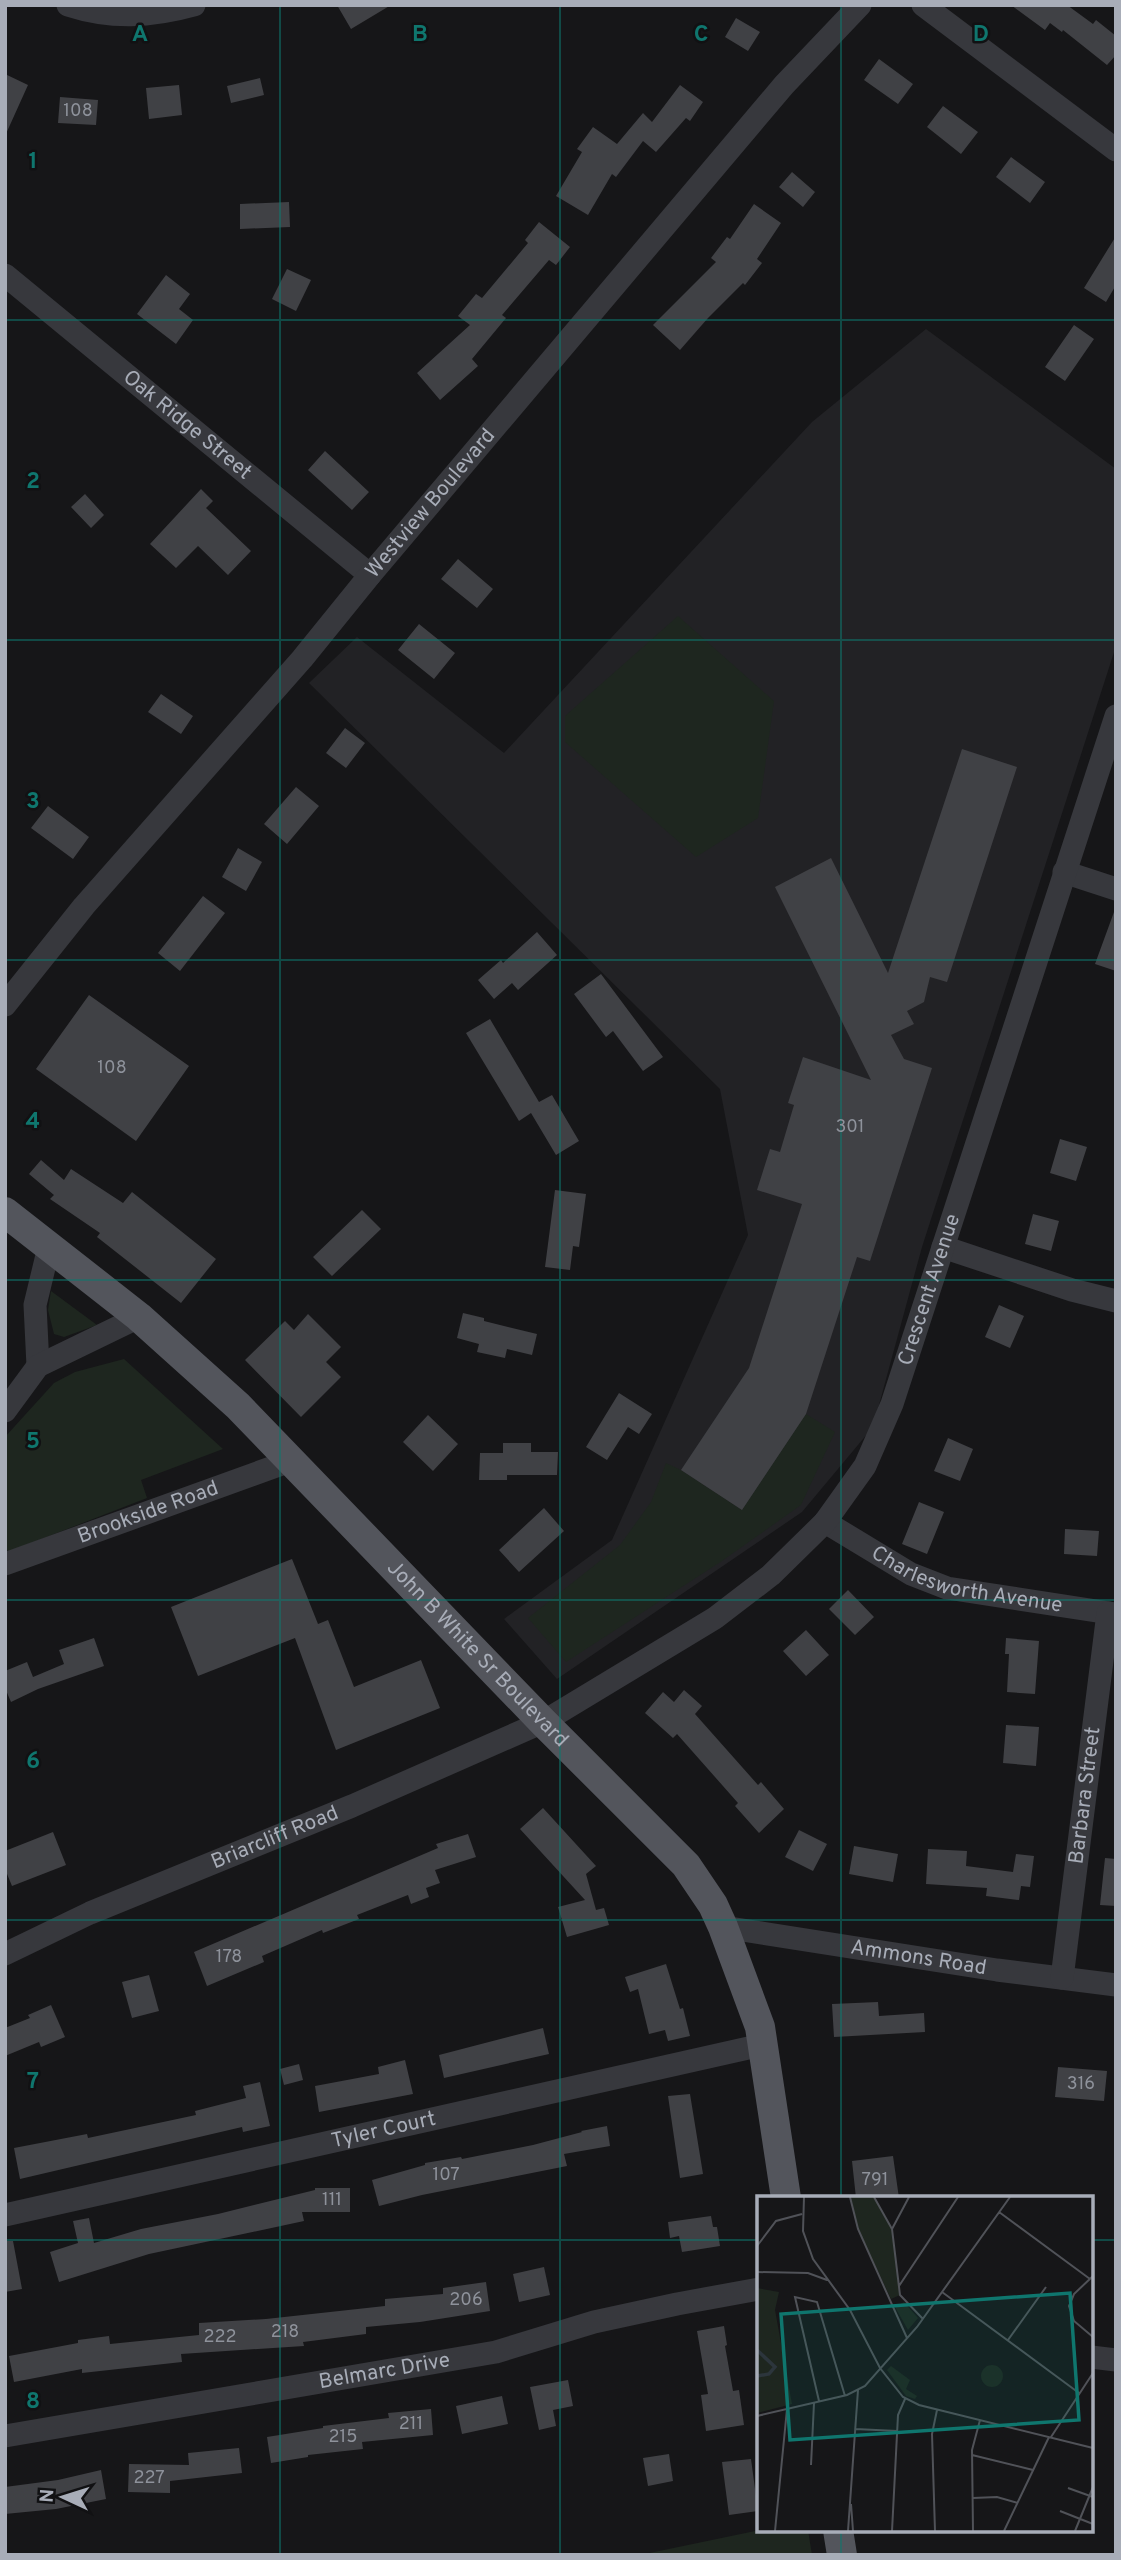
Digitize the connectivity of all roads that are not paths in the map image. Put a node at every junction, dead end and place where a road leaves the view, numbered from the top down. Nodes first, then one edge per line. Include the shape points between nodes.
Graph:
1 (68, 5) edge
2 (194, 5) edge
3 (860, 5) edge
4 (923, 5) edge
5 (1116, 149) edge
6 (5, 275) edge
7 (370, 575) junction
8 (1116, 716) edge
9 (1064, 872) junction
10 (1116, 889) edge
11 (5, 1005) edge
12 (5, 1212) edge
13 (50, 1247) junction
14 (943, 1247) junction
15 (1116, 1301) edge
16 (139, 1317) junction
17 (38, 1366) junction
18 (5, 1412) edge
19 (293, 1461) junction
20 (825, 1522) junction
21 (5, 1564) edge
22 (1112, 1614) edge
23 (543, 1722) junction
24 (723, 1927) junction
25 (5, 1954) edge
26 (1062, 1979) junction
27 (1116, 1985) edge
28 (762, 2045) junction
29 (786, 2196) edge
30 (5, 2215) edge
31 (757, 2289) edge
32 (1093, 2357) edge
33 (1116, 2360) edge
34 (5, 2436) edge
35 (838, 2532) edge
36 (842, 2555) edge

1 - 2 street via 140,16
3 - 7 street, Westview Boulevard via 784,85
4 - 5 street
6 - 7 street, Oak Ridge Street
7 - 11 street, Westview Boulevard via 84,906
8 - 9 street, Crescent Avenue
9 - 10 street
9 - 14 street, Crescent Avenue
12 - 13 main road, John B White Sr Boulevard
13 - 16 main road, John B White Sr Boulevard
13 - 17 street via 34,1305
14 - 15 street
14 - 20 street, Crescent Avenue via 880,1436 865,1466
16 - 17 street
16 - 19 main road, John B White Sr Boulevard
17 - 18 street
19 - 21 street, Brookside Road
19 - 23 main road, John B White Sr Boulevard
20 - 22 street, Charlesworth Avenue via 937,1585
20 - 23 street, Crescent Avenue via 734,1605
22 - 26 street, Barbara Street
23 - 24 main road, John B White Sr Boulevard via 686,1865
23 - 25 street, Briarcliff Road via 90,1913
24 - 26 street, Ammons Road
24 - 28 main road, John B White Sr Boulevard
26 - 27 street, Ammons Road
28 - 29 main road, John B White Sr Boulevard
28 - 30 street, Tyler Court
31 - 34 street, Belmarc Drive via 594,2322 496,2352
32 - 33 street
35 - 36 main road

